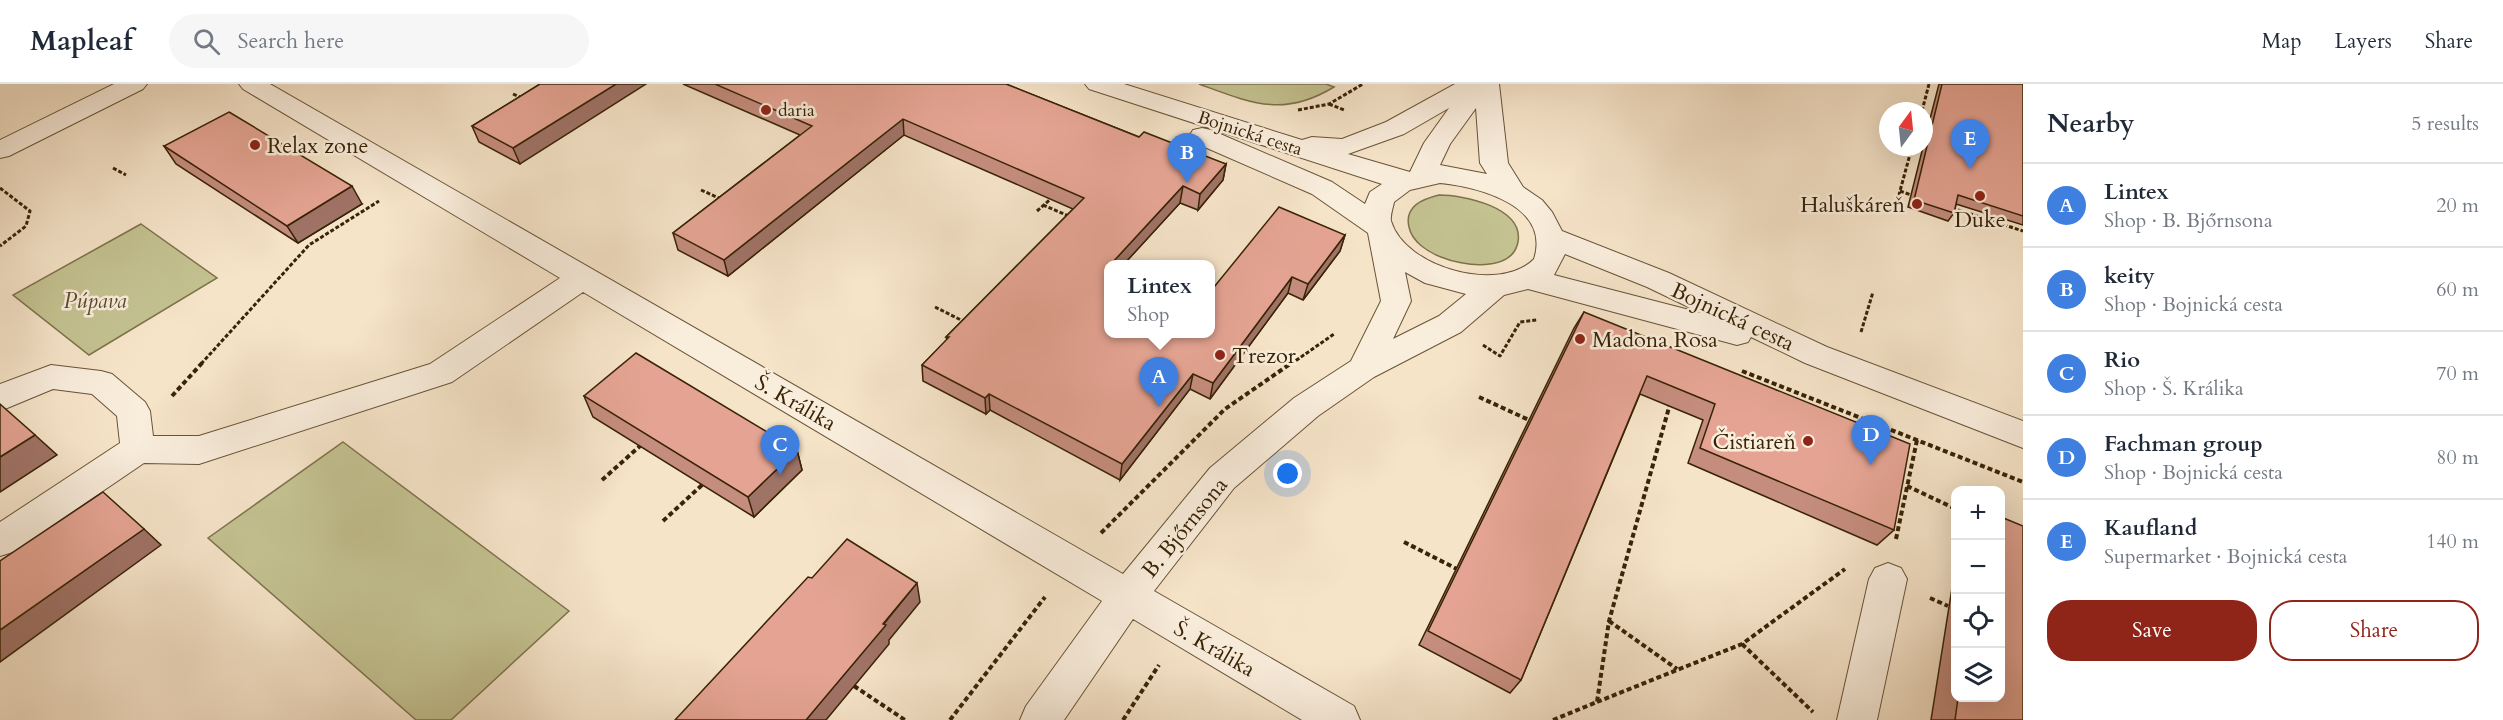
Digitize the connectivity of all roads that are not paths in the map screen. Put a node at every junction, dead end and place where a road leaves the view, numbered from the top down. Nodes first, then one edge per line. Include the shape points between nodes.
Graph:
1 (134, 84) edge
2 (252, 84) edge
3 (1092, 84) edge
4 (1098, 84) edge
5 (1473, 84) edge
6 (1480, 84) edge
7 (1486, 84) edge
8 (1286, 144) junction
9 (0, 150) edge
10 (1412, 178) junction
11 (1513, 193) junction
12 (1381, 233) junction
13 (1551, 237) junction
14 (584, 277) junction
15 (1527, 278) junction
16 (1495, 286) junction
17 (1816, 355) junction
18 (1363, 369) junction
19 (0, 398) edge
20 (2023, 435) edge
21 (137, 442) junction
22 (0, 541) edge
23 (1888, 579) road end
24 (1127, 597) junction
25 (1329, 714) edge
26 (1040, 720) edge
27 (1857, 720) edge

1 - 9 street
2 - 14 street, Š. Králika
3 - 12 street, Bojnická cesta via 1314,184 1342,200
4 - 8 street, Bojnická cesta
5 - 8 street via 1395,128 1344,147
6 - 10 street
7 - 11 street via 1494,163
8 - 10 street, Bojnická cesta
10 - 11 street, Bojnická cesta via 1440,174 1477,178
10 - 12 street via 1389,189 1380,200 1376,212
11 - 13 street, Bojnická cesta via 1538,213
12 - 16 street, Bojnická cesta via 1398,255 1424,272 1457,284
12 - 18 street via 1396,302
13 - 15 street, Bojnická cesta via 1546,264
13 - 17 street, Bojnická cesta via 1658,280
14 - 21 street via 441,373 199,450
14 - 24 street, Š. Králika
15 - 16 street, Bojnická cesta
15 - 17 street, Bojnická cesta
16 - 18 street, B. Bjőrnsona via 1450,324
17 - 20 street, Bojnická cesta
18 - 24 street, B. Bjőrnsona via 1306,407 1222,478
19 - 21 street via 51,377 101,383 133,411
21 - 22 street
23 - 27 street
24 - 25 street, Š. Králika
24 - 26 street, B. Bjőrnsona

